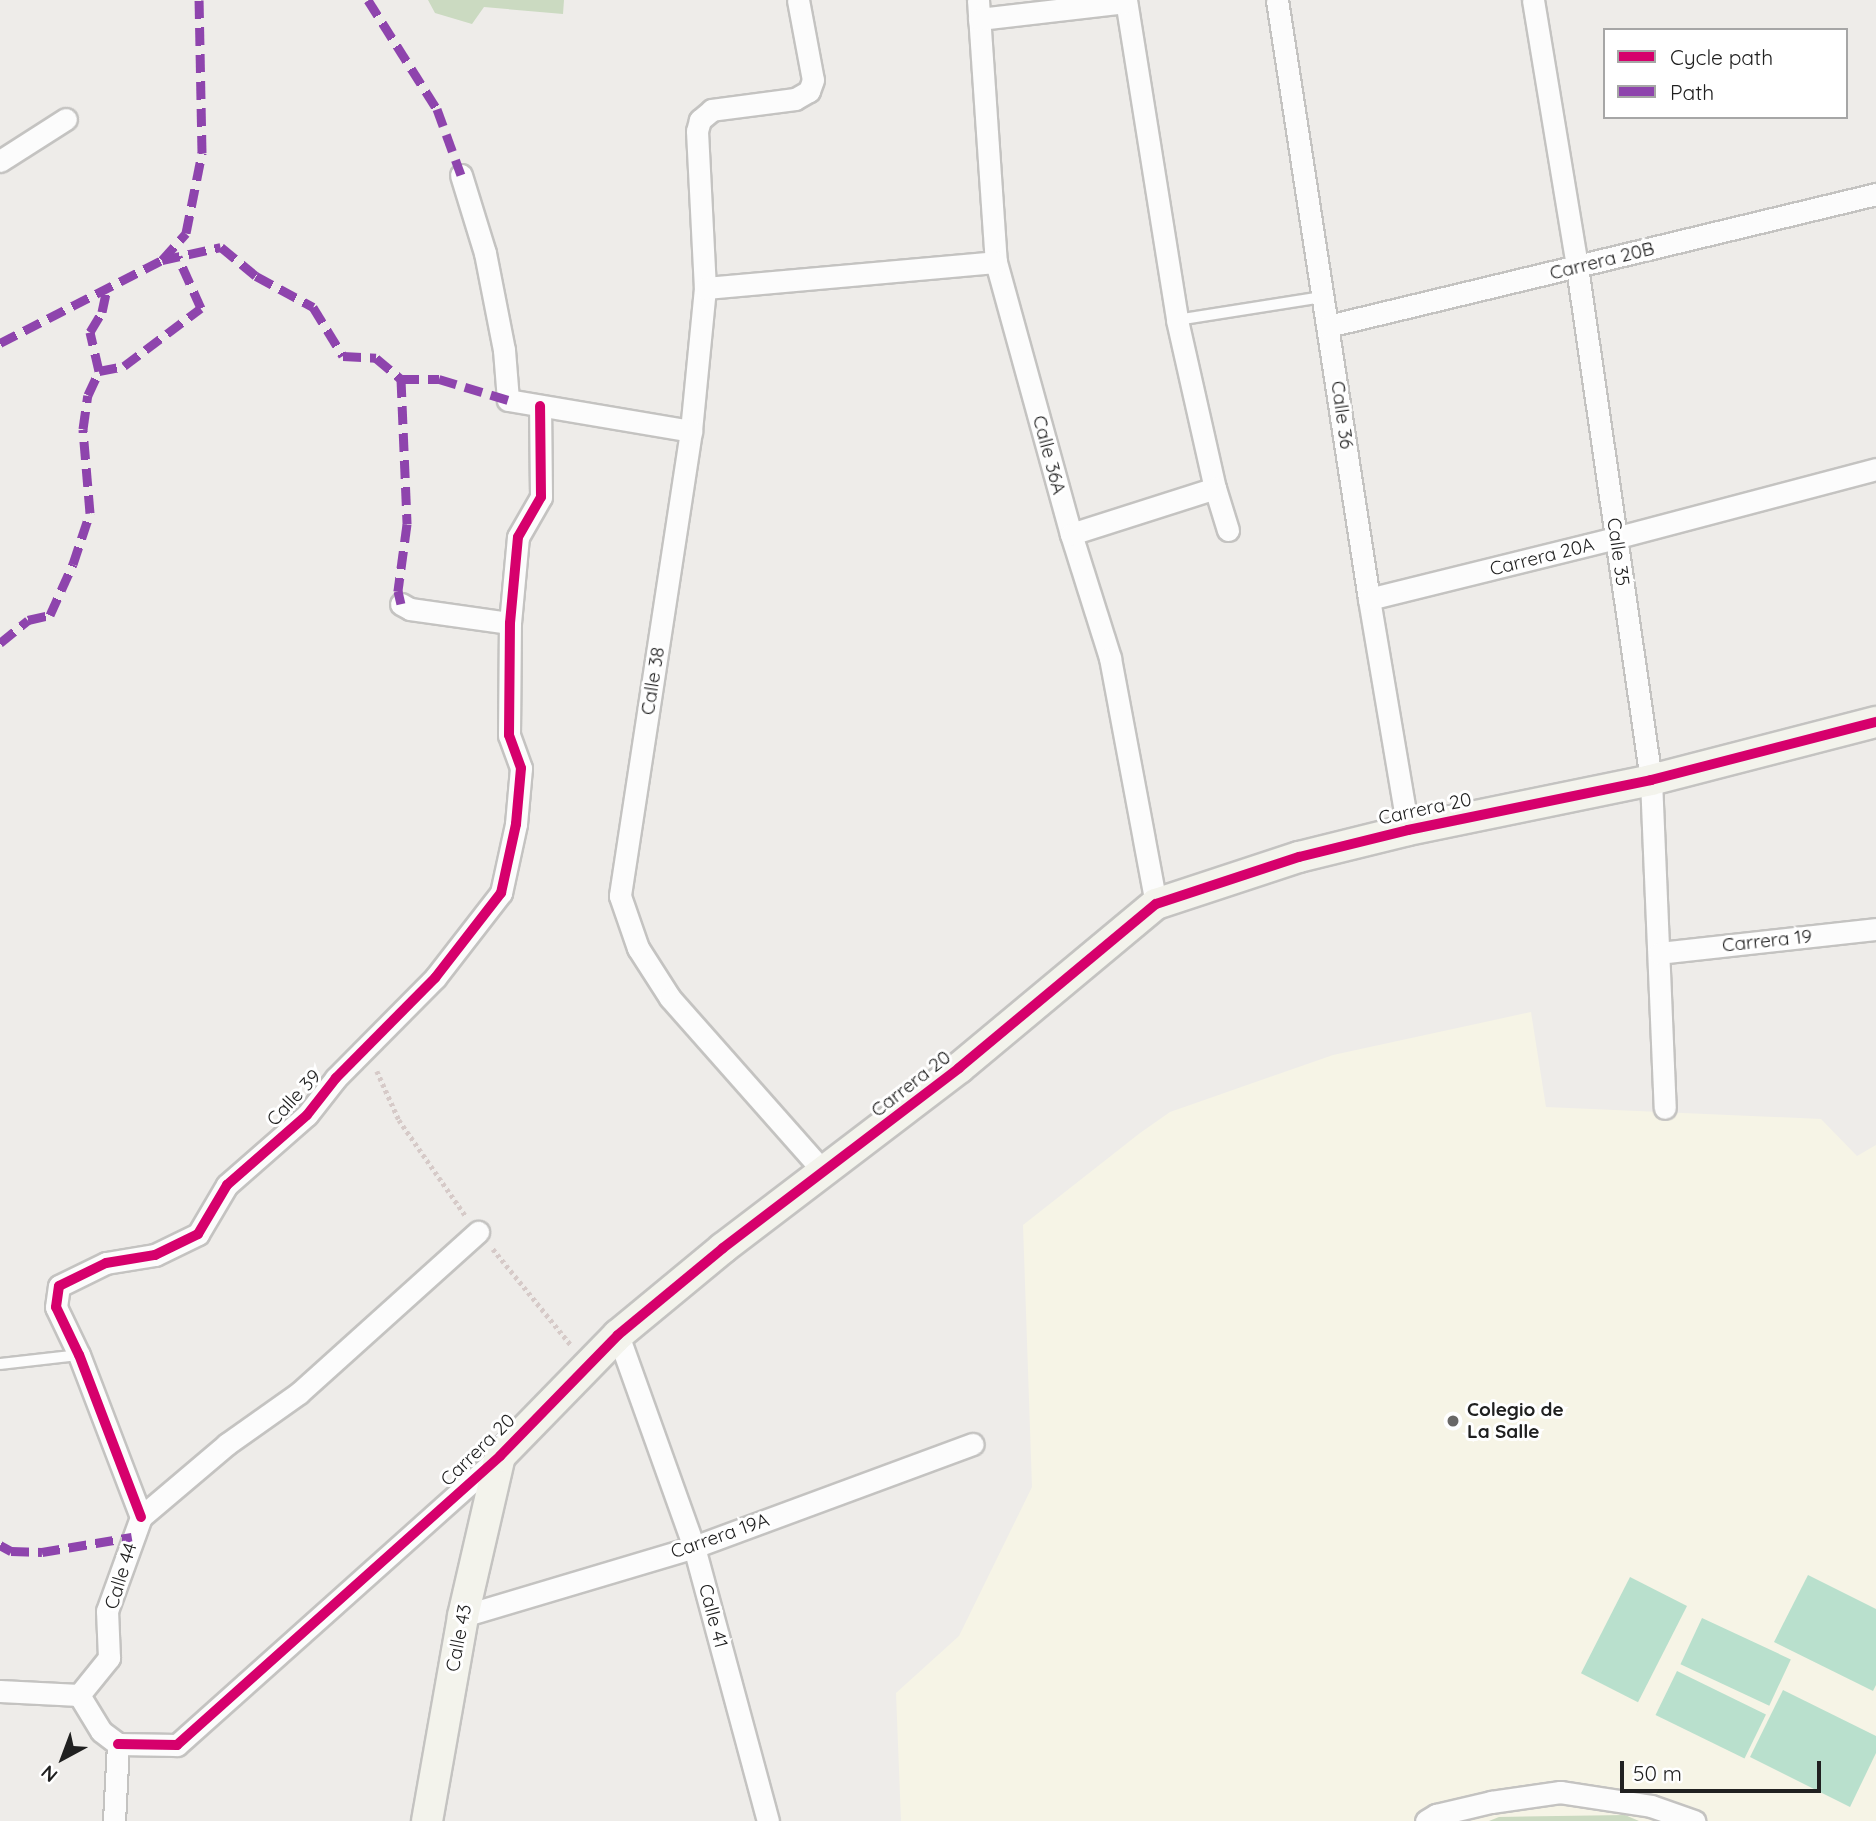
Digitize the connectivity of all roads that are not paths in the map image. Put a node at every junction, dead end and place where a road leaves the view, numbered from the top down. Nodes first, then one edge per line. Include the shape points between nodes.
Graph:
1 (798, 0) edge
2 (1277, 0) edge
3 (1533, 0) edge
4 (1126, 1) edge
5 (978, 10) edge
6 (66, 119) dead end
7 (0, 161) edge
8 (461, 175) dead end
9 (1876, 194) edge
10 (996, 262) junction
11 (1577, 267) junction
12 (705, 288) junction
13 (1322, 297) junction
14 (1177, 320) junction
15 (1328, 326) junction
16 (540, 406) junction
17 (691, 430) junction
18 (1876, 469) edge
19 (1215, 488) junction
20 (1228, 530) dead end
21 (1071, 534) junction
22 (1615, 538) junction
23 (1369, 599) junction
24 (401, 604) dead end
25 (510, 623) junction
26 (1876, 722) edge
27 (1651, 780) junction
28 (1408, 830) junction
29 (1156, 904) junction
30 (1876, 929) edge
31 (1659, 953) junction
32 (1665, 1108) dead end
33 (825, 1173) junction
34 (478, 1231) dead end
35 (618, 1335) junction
36 (79, 1355) junction
37 (0, 1364) edge
38 (973, 1444) dead end
39 (500, 1456) junction
40 (141, 1517) junction
41 (694, 1547) junction
42 (463, 1616) junction
43 (0, 1691) edge
44 (79, 1695) junction
45 (118, 1744) junction
46 (114, 1821) edge
47 (427, 1821) edge
48 (768, 1821) edge
49 (1426, 1821) edge
50 (1695, 1821) edge

1 - 12 street, Calle 38 via 813,80 809,91 795,99 712,110 700,120
2 - 13 street, Calle 36
3 - 11 street, Calle 35
4 - 5 street
4 - 14 street
5 - 10 street, Calle 36A
6 - 7 street
8 - 16 street via 485,253 504,350 508,400
9 - 11 street, Carrera 20B
10 - 12 street
10 - 21 street, Calle 36A
11 - 15 street, Carrera 20B
11 - 22 street, Calle 35
12 - 17 street, Calle 38
13 - 14 lane
13 - 15 street, Calle 36
14 - 19 street
15 - 23 street, Calle 36
16 - 17 street
16 - 25 street via 541,497 518,537
17 - 33 street, Calle 38 via 620,896 638,948 670,998
18 - 22 street, Carrera 20A
19 - 20 street
19 - 21 street
21 - 29 street, Calle 36A via 1110,658
22 - 23 street, Carrera 20A
22 - 27 street, Calle 35
23 - 28 street, Calle 36
24 - 25 street
25 - 36 street, Calle 39 via 509,735 521,768 516,824 501,893 435,978 307,1115 227,1185 198,1234 155,1255 106,1263 59,1286 56,1307
26 - 27 street, Carrera 20
27 - 28 street, Carrera 20
27 - 31 street, Calle 35
28 - 29 street, Carrera 20 via 1298,857
29 - 33 street, Carrera 20
30 - 31 street, Carrera 19
31 - 32 street, Calle 35
33 - 35 street, Carrera 20 via 723,1248
34 - 40 street via 299,1393 228,1444
35 - 39 street, Carrera 20
35 - 41 street, Calle 41
36 - 37 lane
36 - 40 street, Calle 39
38 - 41 street, Carrera 19A
39 - 42 street, Calle 43
39 - 45 street, Carrera 20 via 177,1745
40 - 44 street, Calle 44 via 107,1611 109,1658
41 - 42 street, Carrera 19A
41 - 48 street, Calle 41
42 - 47 street, Calle 43
43 - 44 street
44 - 45 street via 101,1731
45 - 46 street
49 - 50 street via 1492,1802 1560,1792 1651,1806

